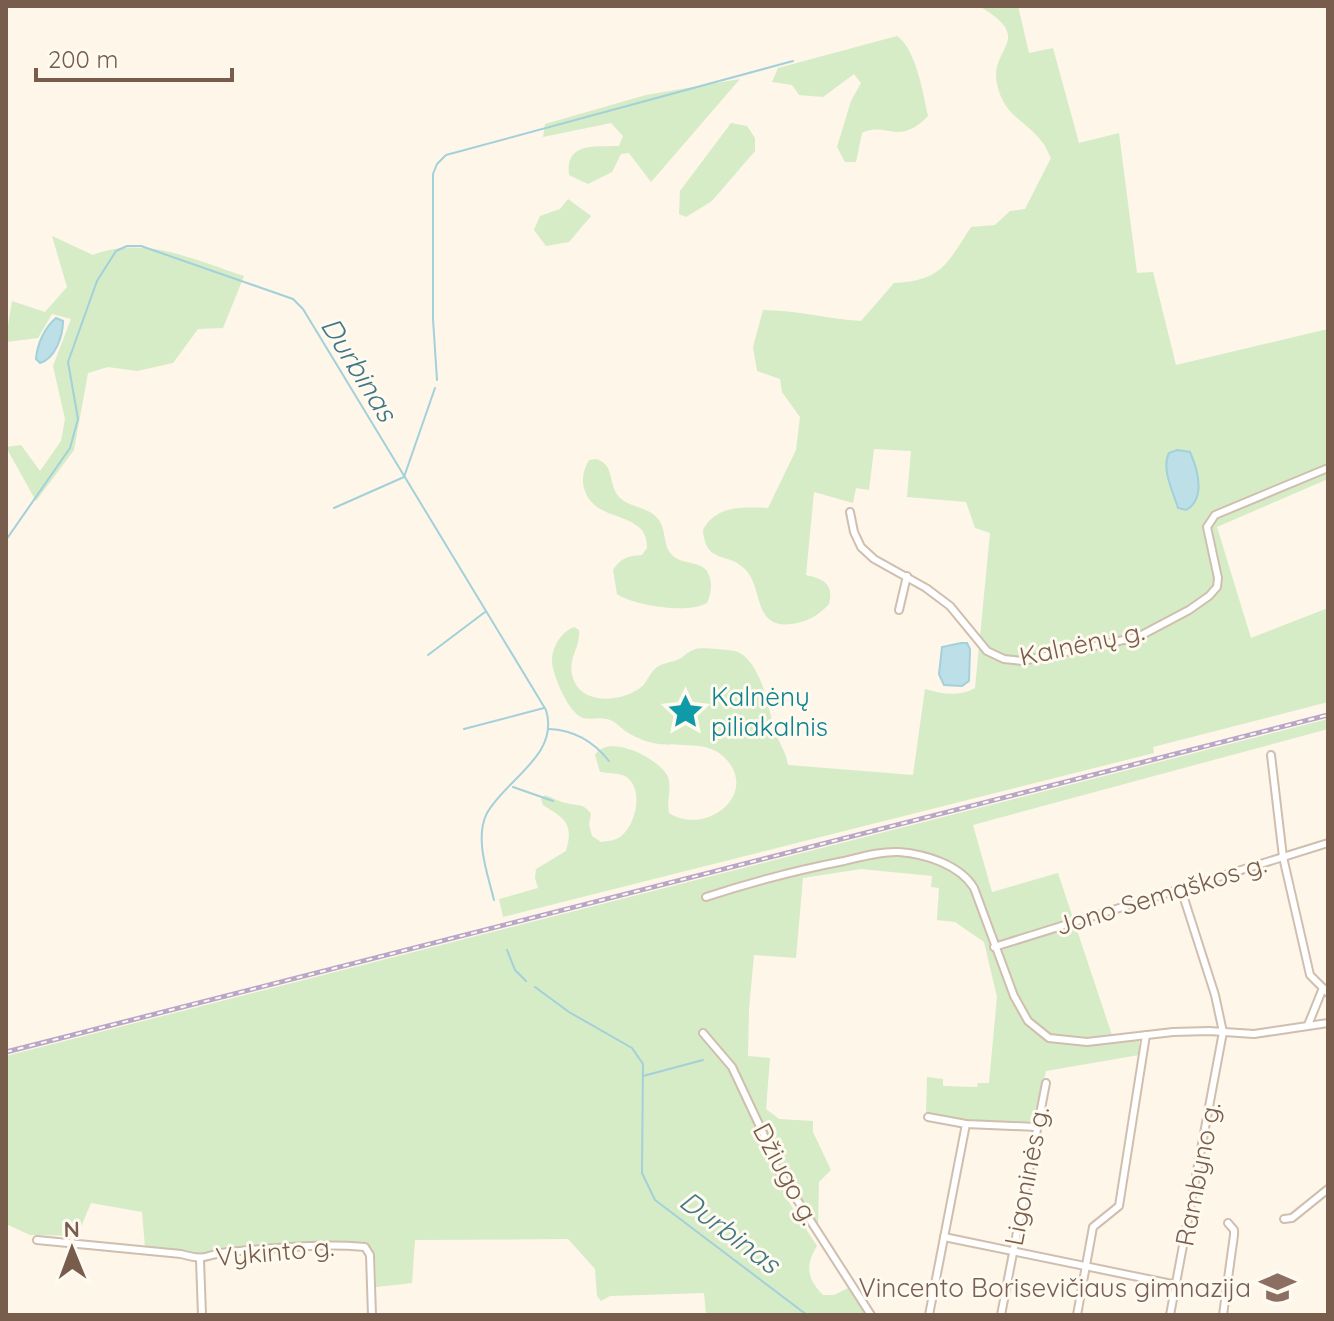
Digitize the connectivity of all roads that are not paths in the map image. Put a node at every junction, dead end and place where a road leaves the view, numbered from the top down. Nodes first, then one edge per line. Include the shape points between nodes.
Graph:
1 (1328, 468) edge
2 (850, 512) dead end
3 (907, 576) junction
4 (899, 610) dead end
5 (1271, 755) dead end
6 (1328, 843) edge
7 (1283, 857) junction
8 (1181, 889) junction
9 (706, 897) dead end
10 (994, 947) junction
11 (1325, 991) edge
12 (1328, 1023) edge
13 (1307, 1026) junction
14 (1223, 1032) junction
15 (703, 1033) dead end
16 (1146, 1035) junction
17 (1046, 1083) dead end
18 (928, 1117) dead end
19 (966, 1124) junction
20 (1037, 1127) junction
21 (1328, 1189) edge
22 (1284, 1219) dead end
23 (1228, 1223) dead end
24 (944, 1237) junction
25 (37, 1240) dead end
26 (1012, 1252) junction
27 (200, 1260) junction
28 (1086, 1266) junction
29 (1177, 1285) junction
30 (202, 1315) edge
31 (372, 1315) edge
32 (871, 1315) edge
33 (929, 1315) edge
34 (1001, 1315) edge
35 (1077, 1315) edge
36 (1170, 1315) edge
37 (1223, 1315) edge

1 - 3 street, Kalnėnų g. via 1209,520 1217,587 1189,610 1138,637 1042,658 1004,659 987,651 950,606
2 - 3 street, Kalnėnų g. via 861,547
3 - 4 street
5 - 7 street
6 - 7 street, Jono Semaškos g.
7 - 8 street, Jono Semaškos g.
7 - 11 street via 1310,975
8 - 10 street, Jono Semaškos g.
8 - 14 street
9 - 10 street via 761,879 899,852 949,865 967,876
10 - 16 street via 1024,1014 1044,1035 1087,1042
11 - 13 street
12 - 13 street
13 - 14 street via 1254,1034
14 - 16 street
14 - 29 street, Rambyno g.
15 - 32 street, Džiugo g. via 732,1067 776,1167
16 - 28 street via 1119,1206 1093,1227
17 - 20 street, Ligoninės g.
18 - 19 street
19 - 20 street
19 - 24 street
20 - 26 street, Ligoninės g.
21 - 22 street
23 - 37 street via 1234,1235
24 - 26 street
24 - 33 street
25 - 27 street, Vykinto g.
26 - 28 street
26 - 34 street, Ligoninės g.
27 - 30 street
27 - 31 street, Vykinto g. via 223,1252 365,1247
28 - 29 street
28 - 35 street
29 - 36 street, Rambyno g.

